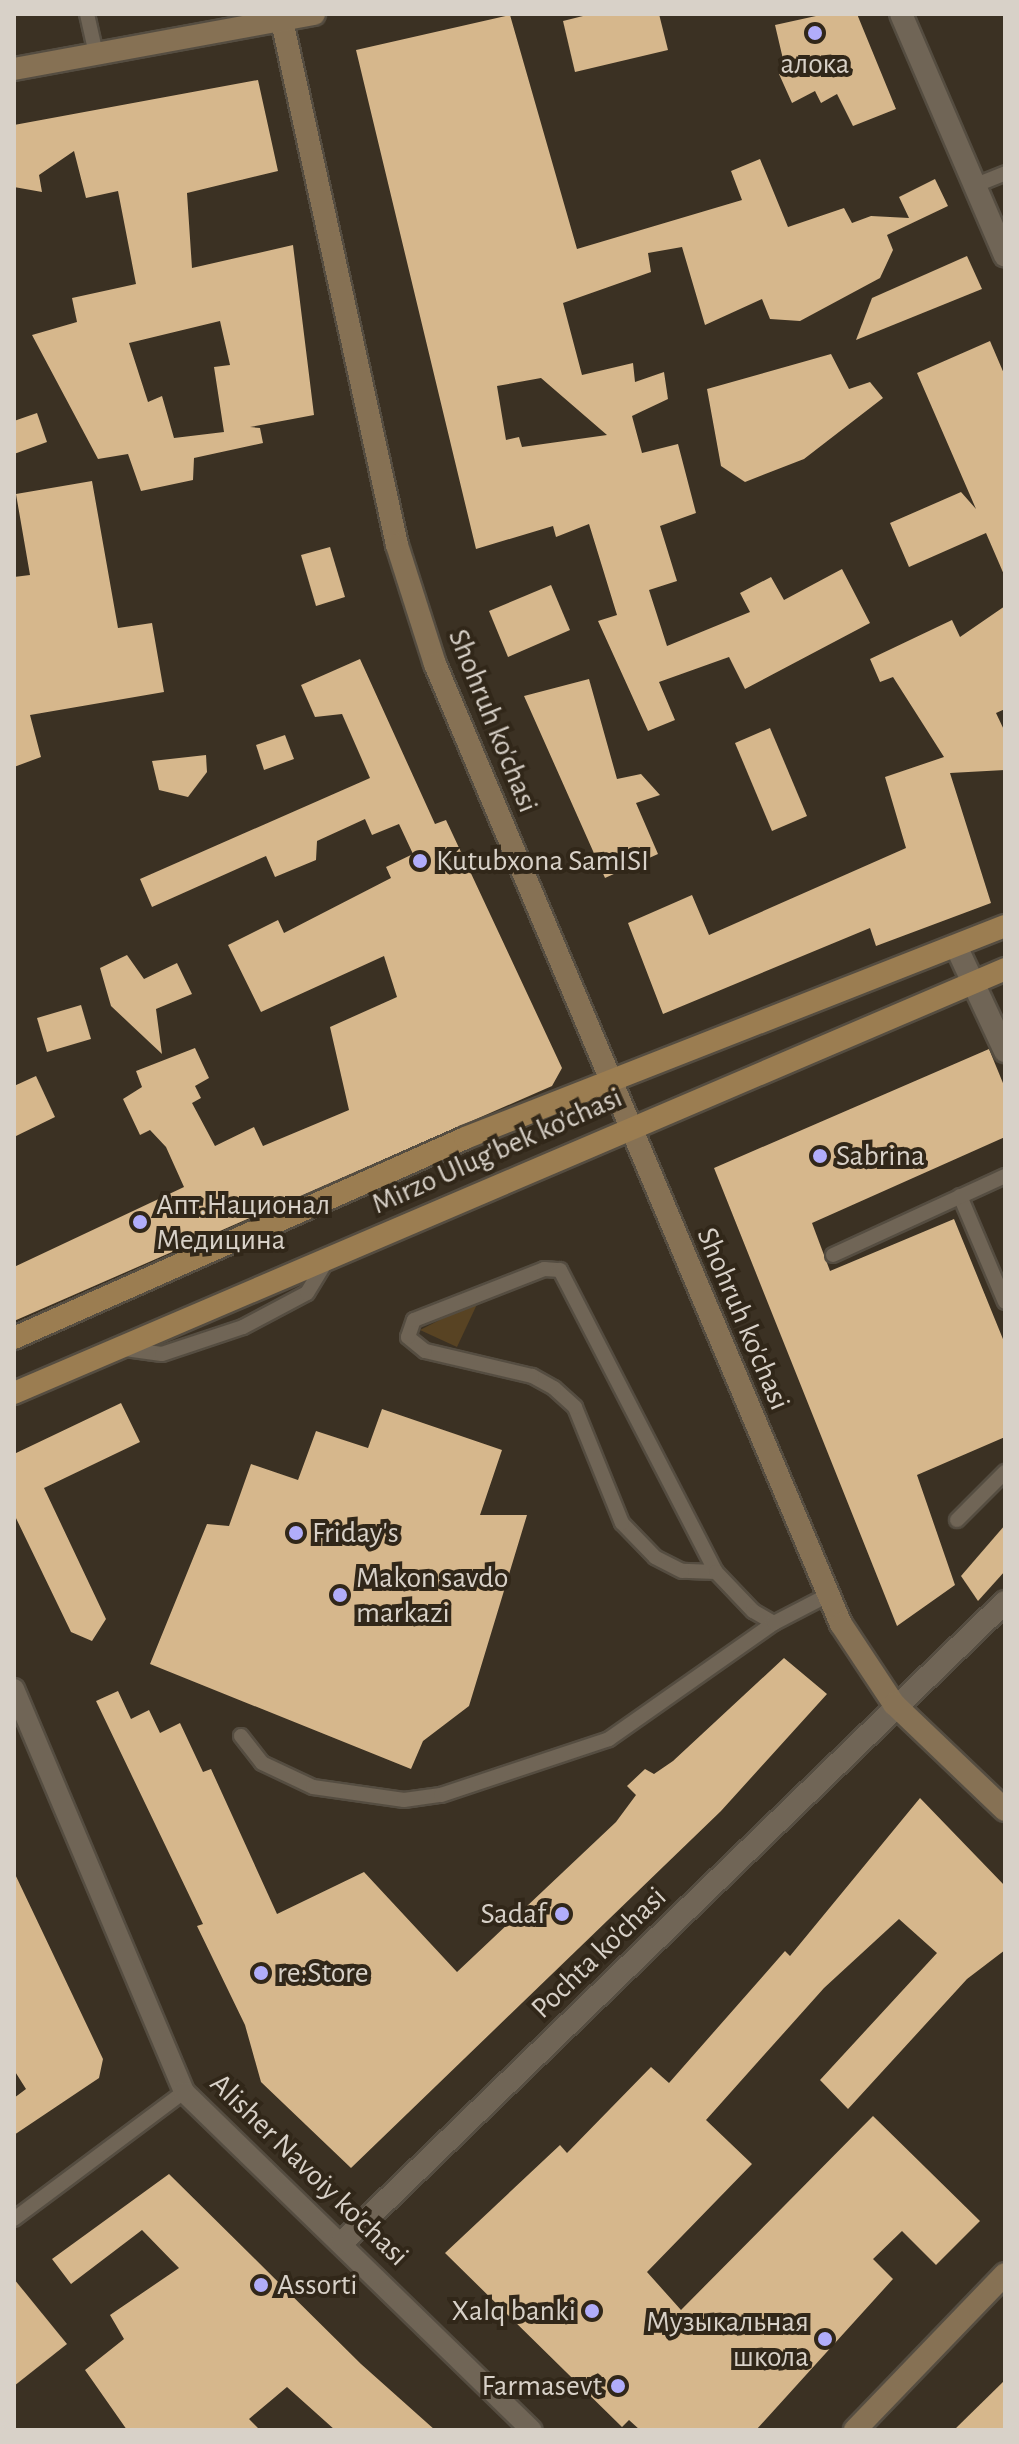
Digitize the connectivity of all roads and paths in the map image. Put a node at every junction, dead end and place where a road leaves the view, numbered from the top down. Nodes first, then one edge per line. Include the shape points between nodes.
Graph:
1 (87, 14) edge
2 (314, 14) edge
3 (901, 14) edge
4 (278, 17) edge
5 (96, 54) junction
6 (14, 69) edge
7 (1005, 173) edge
8 (976, 185) junction
9 (1005, 256) edge
10 (1005, 926) edge
11 (956, 946) junction
12 (1005, 969) edge
13 (973, 981) junction
14 (1005, 1051) edge
15 (610, 1081) junction
16 (629, 1126) junction
17 (1005, 1176) edge
18 (960, 1196) junction
19 (833, 1255) dead end
20 (329, 1257) junction
21 (1005, 1302) edge
22 (14, 1338) edge
23 (118, 1348) junction
24 (14, 1393) edge
25 (1005, 1472) edge
26 (957, 1520) dead end
27 (716, 1572) junction
28 (828, 1595) junction
29 (1005, 1602) edge
30 (774, 1623) junction
31 (14, 1689) edge
32 (894, 1704) junction
33 (241, 1736) dead end
34 (1005, 1810) edge
35 (184, 2092) junction
36 (14, 2219) edge
37 (342, 2243) junction
38 (1005, 2274) edge
39 (532, 2430) edge
40 (855, 2430) edge

1 - 5 lane
2 - 4 main road
3 - 8 street
4 - 5 main road
4 - 15 main road, Shohruh ko'chasi via 414,605
5 - 6 main road
7 - 8 lane
8 - 9 street
10 - 11 main road, Mirzo Ulug'bek ko'chasi
11 - 13 street
11 - 15 main road, Mirzo Ulug'bek ko'chasi
12 - 13 main road, Mirzo Ulug'bek ko'chasi
13 - 14 street
13 - 16 main road, Mirzo Ulug'bek ko'chasi
15 - 16 main road, Shohruh ko'chasi
15 - 22 main road, Mirzo Ulug'bek ko'chasi
16 - 20 main road, Mirzo Ulug'bek ko'chasi
16 - 28 main road, Shohruh ko'chasi
17 - 18 lane
18 - 19 lane
18 - 21 lane
20 - 23 main road, Mirzo Ulug'bek ko'chasi
20 - 23 lane via 307,1293 243,1327 162,1354
23 - 24 main road, Mirzo Ulug'bek ko'chasi
25 - 26 lane
27 - 27 lane via 560,1270 544,1269 414,1320 408,1337 425,1351 532,1376 554,1388 575,1407 622,1523 655,1557 682,1571
27 - 30 lane via 753,1611
28 - 30 lane
28 - 32 main road, Shohruh ko'chasi via 857,1652
29 - 32 street, Pochta ko'chasi
30 - 33 lane via 609,1739 441,1795 404,1800 313,1787 262,1763
31 - 35 street, Alisher Navoiy ko'chasi
32 - 34 main road, Shohruh ko'chasi
32 - 37 street, Pochta ko'chasi
35 - 36 lane
35 - 37 street, Alisher Navoiy ko'chasi
37 - 39 street, Alisher Navoiy ko'chasi
38 - 40 main road

